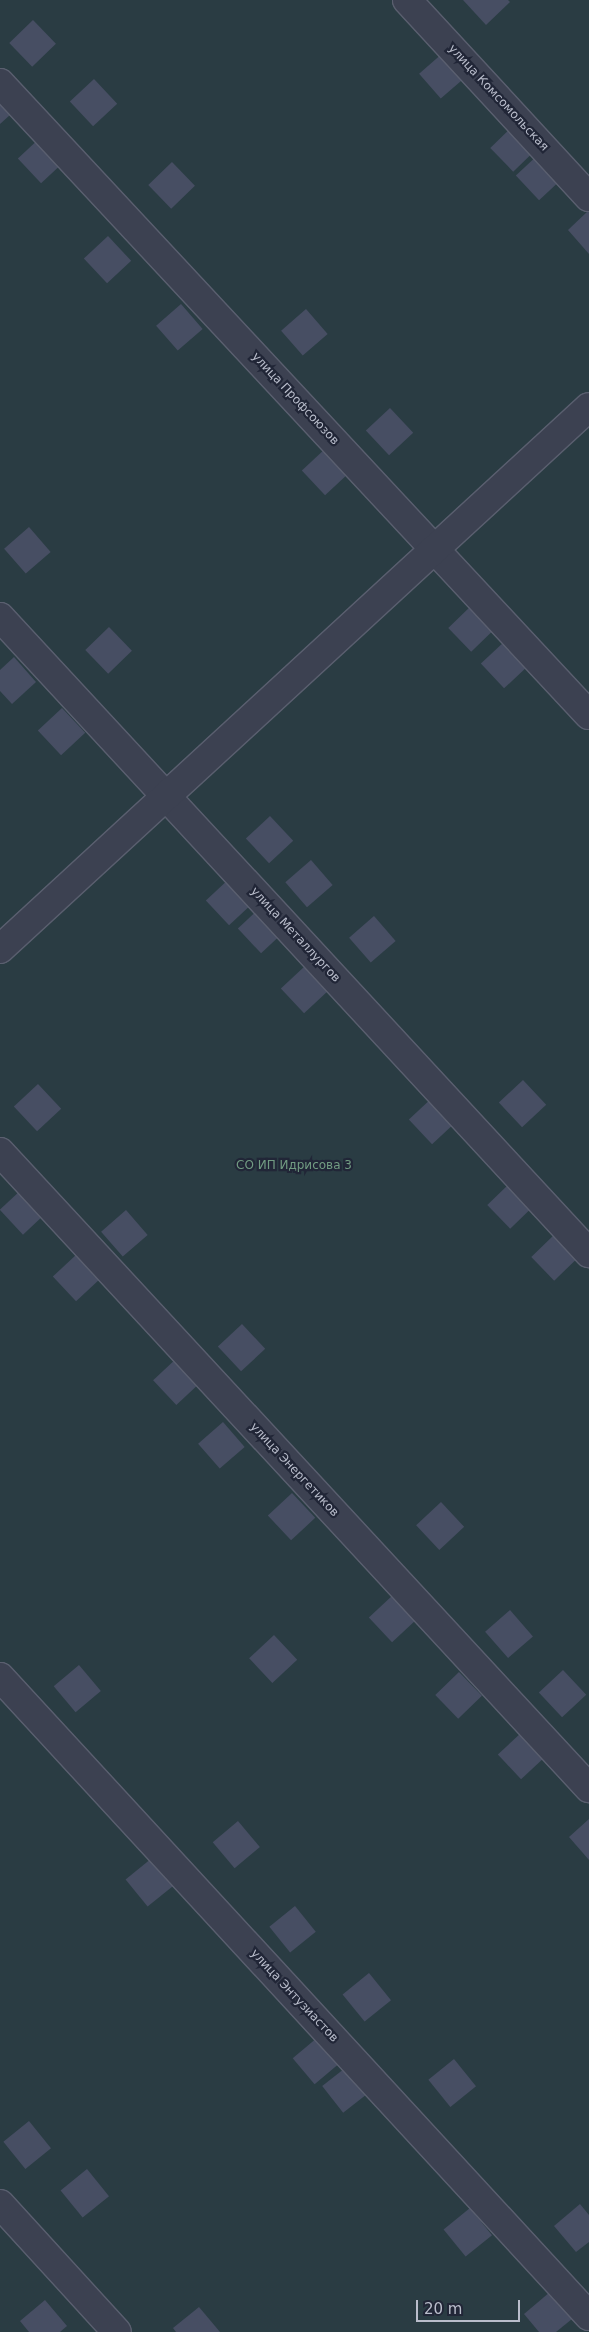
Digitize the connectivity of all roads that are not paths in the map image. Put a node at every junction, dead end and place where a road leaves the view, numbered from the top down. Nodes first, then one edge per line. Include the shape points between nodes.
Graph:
1 (407, 0) edge
2 (0, 83) edge
3 (589, 197) edge
4 (589, 407) edge
5 (434, 549) junction
6 (0, 617) edge
7 (589, 715) edge
8 (166, 796) junction
9 (0, 949) edge
10 (0, 1152) edge
11 (589, 1253) edge
12 (0, 1676) edge
13 (589, 1788) edge
14 (0, 2204) edge
15 (589, 2316) edge
16 (117, 2332) edge

1 - 3 street, улица Комсомольская
2 - 5 street, улица Профсоюзов
4 - 5 street
5 - 7 street, улица Профсоюзов
5 - 8 street
6 - 8 street, улица Металлургов
8 - 9 street
8 - 11 street, улица Металлургов
10 - 13 street, улица Энергетиков
12 - 15 street, улица Энтузиастов
14 - 16 street

